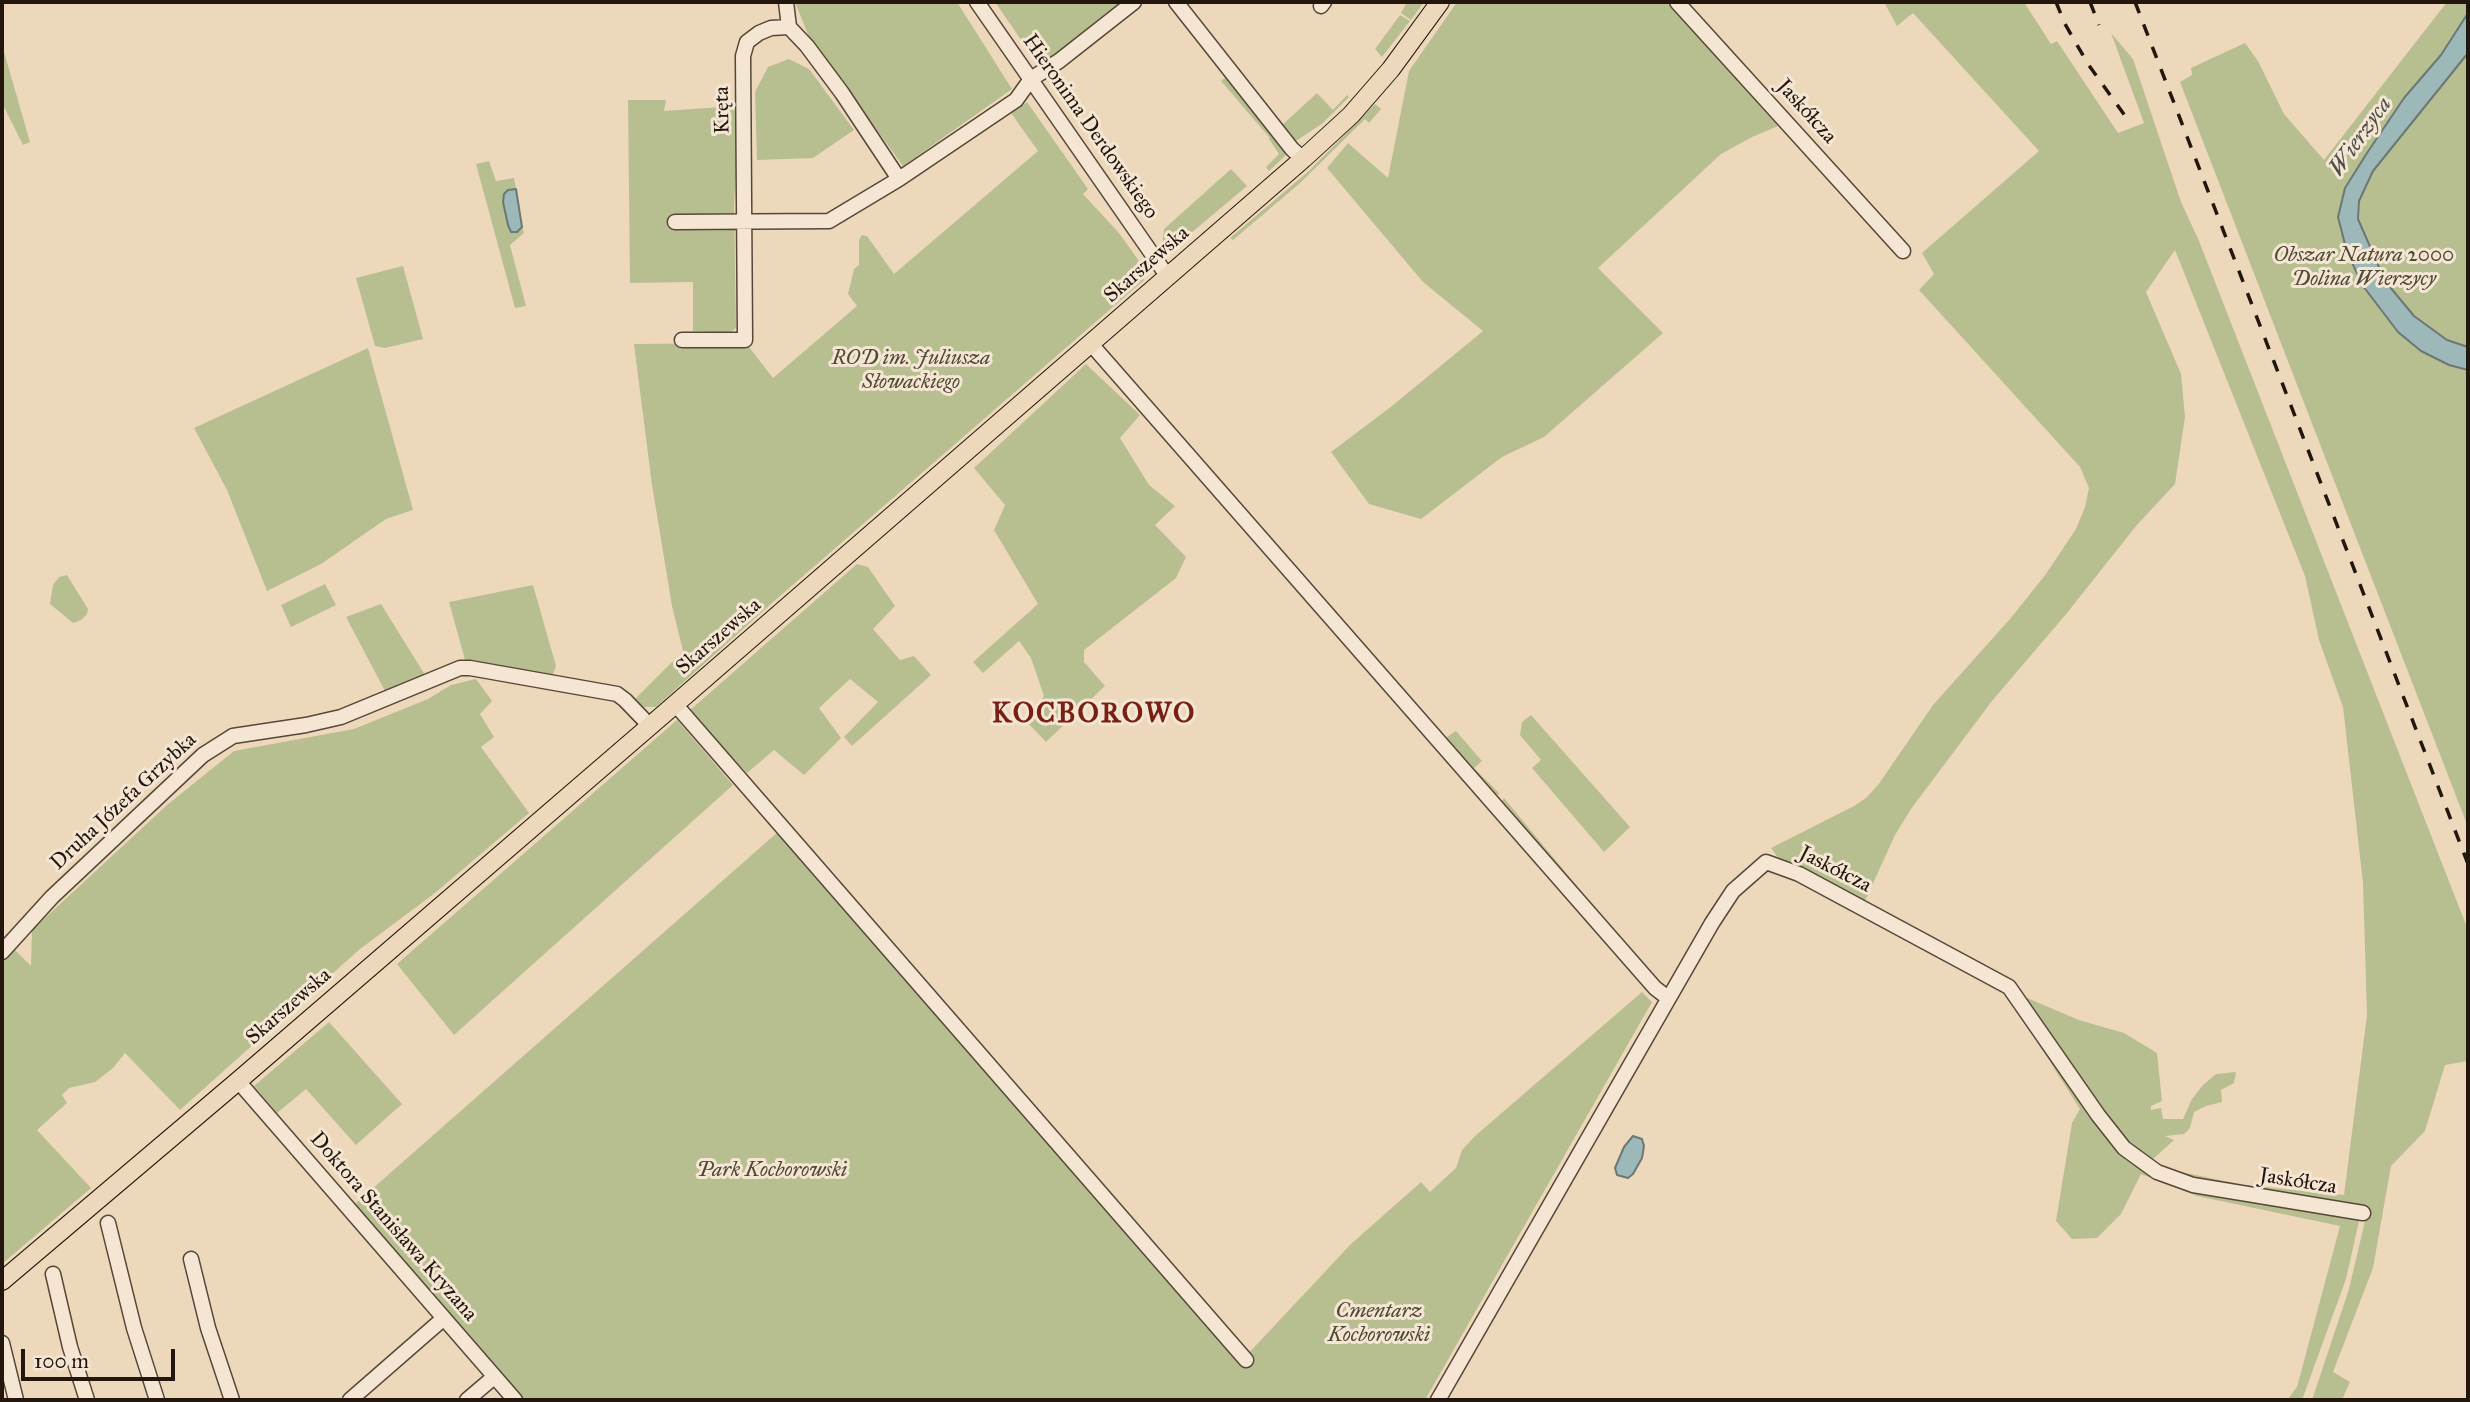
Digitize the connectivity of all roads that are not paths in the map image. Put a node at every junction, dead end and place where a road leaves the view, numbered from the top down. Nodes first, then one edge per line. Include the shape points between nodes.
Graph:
1 (786, 2) edge
2 (977, 2) edge
3 (1134, 2) edge
4 (1176, 2) edge
5 (1440, 2) edge
6 (1677, 2) edge
7 (789, 27) junction
8 (1031, 79) junction
9 (1303, 159) junction
10 (899, 179) junction
11 (674, 222) dead end
12 (745, 224) junction
13 (1903, 251) dead end
14 (1168, 277) junction
15 (682, 340) dead end
16 (1091, 344) junction
17 (675, 704) junction
18 (650, 726) junction
19 (2, 952) edge
20 (1668, 998) junction
21 (238, 1081) junction
22 (2363, 1213) dead end
23 (108, 1223) dead end
24 (191, 1259) dead end
25 (53, 1274) dead end
26 (2, 1281) edge
27 (444, 1318) junction
28 (2, 1343) edge
29 (1246, 1360) dead end
30 (494, 1377) junction
31 (16, 1400) edge
32 (86, 1400) edge
33 (157, 1400) edge
34 (232, 1400) edge
35 (351, 1400) edge
36 (467, 1400) edge
37 (515, 1400) edge
38 (1438, 1400) edge

1 - 7 street
2 - 8 street, Hieronima Derdowskiego
3 - 8 street
4 - 9 street
5 - 9 main road, Skarszewska via 1351,115
6 - 13 street, Jaskółcza
7 - 10 street via 842,93
7 - 12 street, Kręta via 759,33 747,42 743,56
8 - 10 street via 1016,100
8 - 14 street, Hieronima Derdowskiego
9 - 14 main road, Skarszewska
10 - 12 street via 829,221
11 - 12 street
12 - 15 street, Kręta via 745,340
14 - 16 main road, Skarszewska
16 - 17 main road, Skarszewska
16 - 20 street via 1654,988
17 - 18 main road, Skarszewska
17 - 29 street
18 - 19 street, Druha Józefa Grzybka via 617,695 470,668 341,717 233,736 202,755 52,897
18 - 21 main road, Skarszewska
20 - 22 street, Jaskółcza via 1733,891 1756,868 1771,863 2009,987 2104,1123 2124,1148 2157,1172 2193,1185
20 - 38 street, Jaskółcza
21 - 26 main road, Skarszewska
21 - 27 street, Doktora Stanisława Kryzana
23 - 33 street
24 - 34 street
25 - 32 street
27 - 30 street, Doktora Stanisława Kryzana
27 - 35 street
28 - 31 street
30 - 36 street
30 - 37 street, Doktora Stanisława Kryzana

